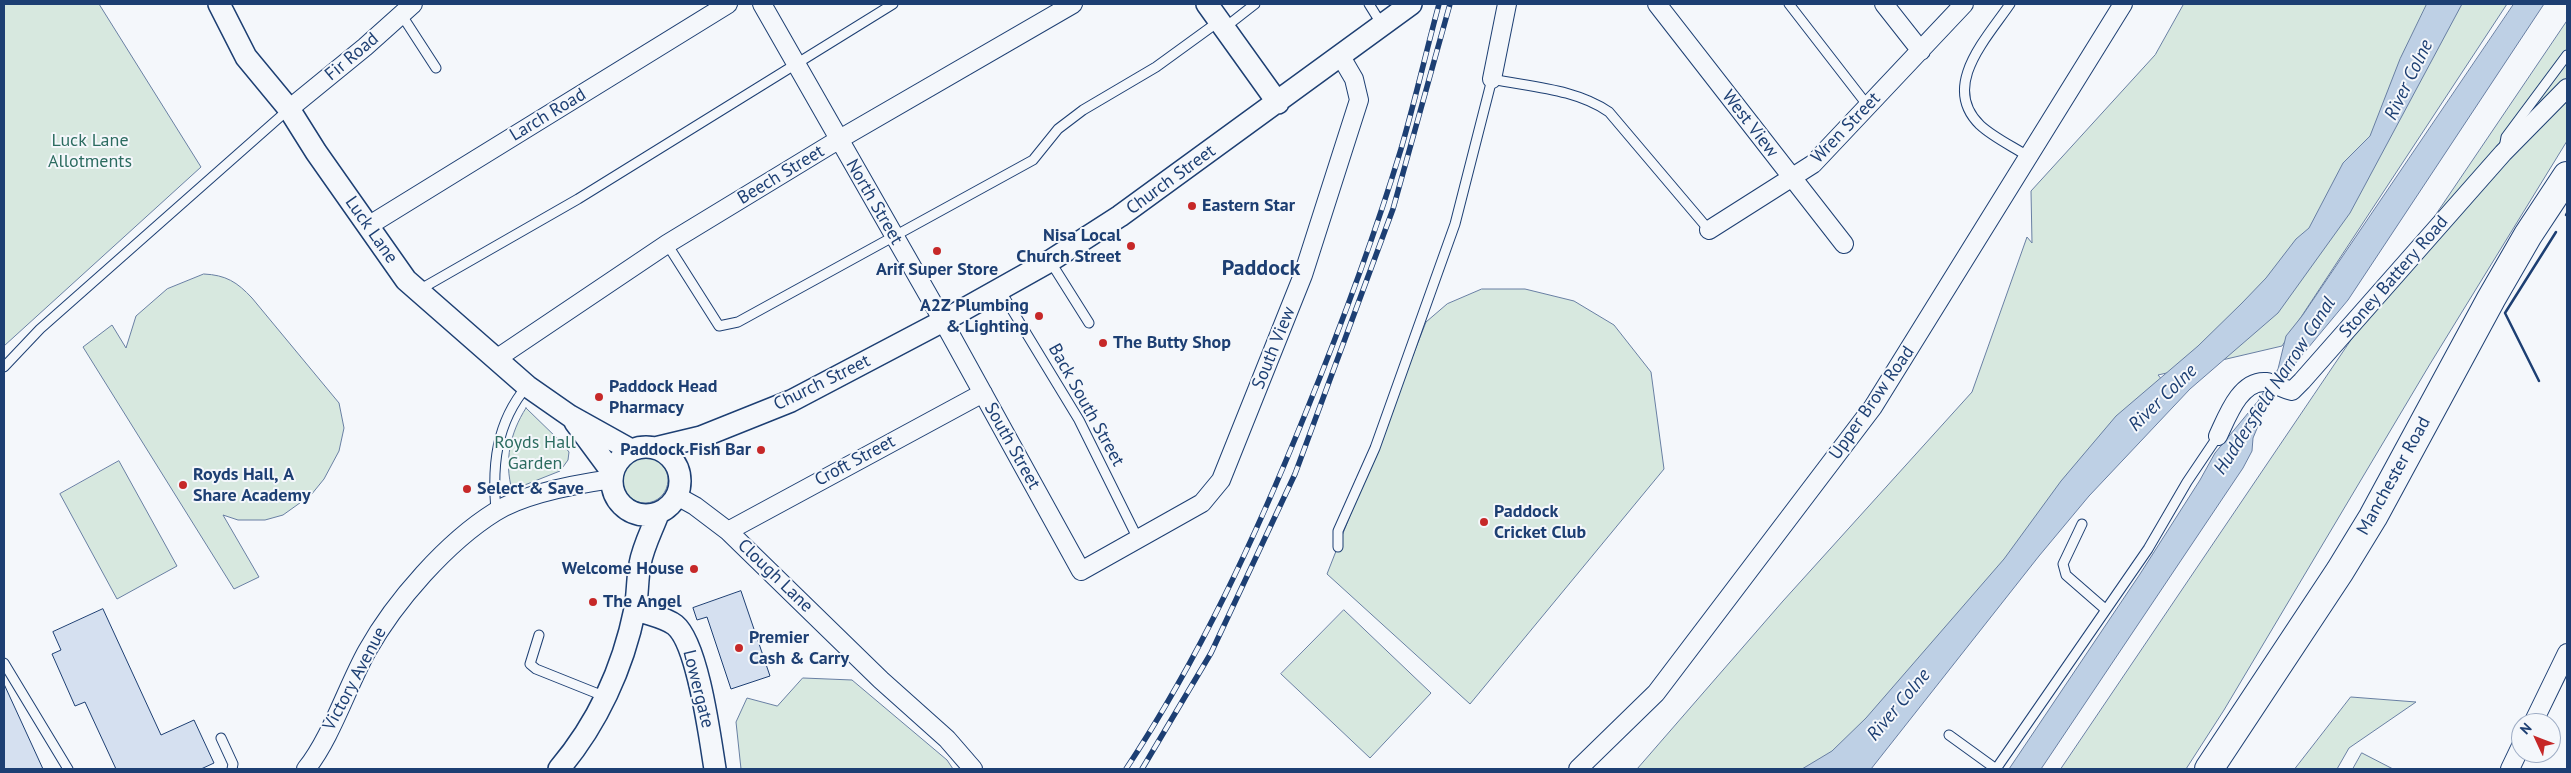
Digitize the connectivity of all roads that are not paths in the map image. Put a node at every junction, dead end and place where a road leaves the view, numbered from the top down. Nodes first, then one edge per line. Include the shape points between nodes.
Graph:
1 (218, 4) edge
2 (728, 4) edge
3 (762, 4) edge
4 (893, 4) edge
5 (1073, 4) edge
6 (1207, 4) edge
7 (1255, 4) edge
8 (1368, 4) edge
9 (1411, 4) edge
10 (1507, 4) edge
11 (1657, 4) edge
12 (1789, 4) edge
13 (1884, 4) edge
14 (1964, 4) edge
15 (2010, 4) edge
16 (2123, 4) edge
17 (407, 9) edge
18 (1221, 25) junction
19 (1382, 25) junction
20 (1921, 51) junction
21 (1340, 55) junction
22 (2567, 55) edge
23 (796, 65) junction
24 (436, 68) dead end
25 (1492, 79) junction
26 (2567, 88) edge
27 (1278, 103) junction
28 (1868, 106) junction
29 (289, 109) junction
30 (838, 140) junction
31 (2503, 153) junction
32 (2029, 157) junction
33 (2567, 176) edge
34 (1791, 177) junction
35 (368, 226) junction
36 (1709, 230) joint
37 (894, 236) junction
38 (667, 244) junction
39 (1844, 244) dead end
40 (1050, 261) junction
41 (1000, 289) junction
42 (419, 290) junction
43 (943, 321) junction
44 (1089, 323) dead end
45 (496, 359) junction
46 (4, 367) edge
47 (527, 386) junction
48 (983, 393) junction
49 (570, 416) junction
50 (2218, 436) joint
51 (701, 437) junction
52 (655, 448) junction
53 (631, 450) junction
54 (679, 474) junction
55 (612, 475) junction
56 (676, 496) junction
57 (496, 511) junction
58 (633, 514) junction
59 (658, 514) junction
60 (2082, 524) dead end
61 (728, 531) junction
62 (1138, 539) junction
63 (1338, 546) dead end
64 (640, 563) junction
65 (1081, 571) joint
66 (2106, 609) junction
67 (635, 610) junction
68 (539, 635) dead end
69 (2567, 653) edge
70 (4, 663) edge
71 (606, 697) junction
72 (2537, 713) edge
73 (1949, 735) dead end
74 (221, 738) dead end
75 (68, 769) edge
76 (232, 769) edge
77 (306, 769) edge
78 (559, 769) edge
79 (715, 769) edge
80 (973, 769) edge
81 (1578, 769) edge
82 (2209, 769) edge

1 - 29 street, Luck Lane via 246,56
2 - 35 street, Larch Road
3 - 23 street, North Street
4 - 23 lane
5 - 30 street, Beech Street
6 - 18 street
7 - 18 lane
8 - 19 lane
9 - 19 street, Church Street
10 - 25 street
11 - 34 street, West View
12 - 28 lane
13 - 20 street
14 - 20 street, Wren Street
15 - 32 lane via 1968,65 1964,81 1966,99 1972,116 1982,127
16 - 32 street, Upper Brow Road
17 - 24 lane
17 - 29 street, Fir Road
18 - 27 street
18 - 37 lane via 1077,115 1058,129 1033,160
19 - 21 street, Church Street
20 - 28 street, Wren Street
21 - 27 street, Church Street
21 - 62 street, South View via 1354,79 1359,100 1303,275 1221,480 1202,502
22 - 31 lane via 2506,137
23 - 30 street, North Street
23 - 42 lane via 578,199
25 - 36 lane via 1573,94 1595,102 1609,112
25 - 63 lane via 1455,224 1376,448 1338,531
26 - 31 street, Stoney Battery Road
27 - 40 street, Church Street via 1120,216
28 - 34 street, Wren Street via 1812,164
29 - 35 street, Luck Lane
29 - 46 lane via 40,329
30 - 37 street, North Street
30 - 38 street, Beech Street
31 - 50 street, Stoney Battery Road via 2302,381 2292,390 2267,382 2254,384 2241,394
32 - 81 street, Upper Brow Road via 1873,407 1656,693
33 - 82 main road, Manchester Road via 2490,299 2373,517
34 - 36 street, Wren Street
34 - 39 street, West View
35 - 42 street, Luck Lane via 406,280
37 - 38 lane via 738,322 720,326
37 - 43 street, North Street
38 - 45 street, Beech Street
40 - 41 street, Church Street
40 - 44 lane
41 - 43 street, Church Street
41 - 62 lane, Back South Street via 1080,420
42 - 45 street, Luck Lane
43 - 48 street, South Street
43 - 51 street, Church Street via 791,401
45 - 47 street, Luck Lane
47 - 49 street, Luck Lane
47 - 57 lane via 506,416 499,438 493,478
48 - 61 street, Croft Street
48 - 65 street, South Street
49 - 53 street, Luck Lane
49 - 55 street, Luck Lane
50 - 66 lane via 2148,549
51 - 52 street, Church Street
51 - 54 street
52 - 53 street
52 - 54 street via 669,455
53 - 55 street via 616,463
54 - 56 street
55 - 57 street, Victory Avenue via 568,485
55 - 58 street via 611,486 618,502
56 - 59 street via 666,510
56 - 61 street, Clough Lane
57 - 77 street, Victory Avenue via 461,538 432,567 386,622
58 - 59 street
58 - 64 street
59 - 64 street
60 - 66 lane via 2062,564 2066,575
61 - 80 street, Clough Lane via 881,680 948,739
62 - 65 street, South View
64 - 67 street
66 - 73 lane via 1996,769
67 - 71 street
67 - 79 street, Lowergate via 674,625 689,649
68 - 71 lane via 530,664
69 - 72 street
70 - 75 lane
71 - 78 street
74 - 76 lane via 233,764

